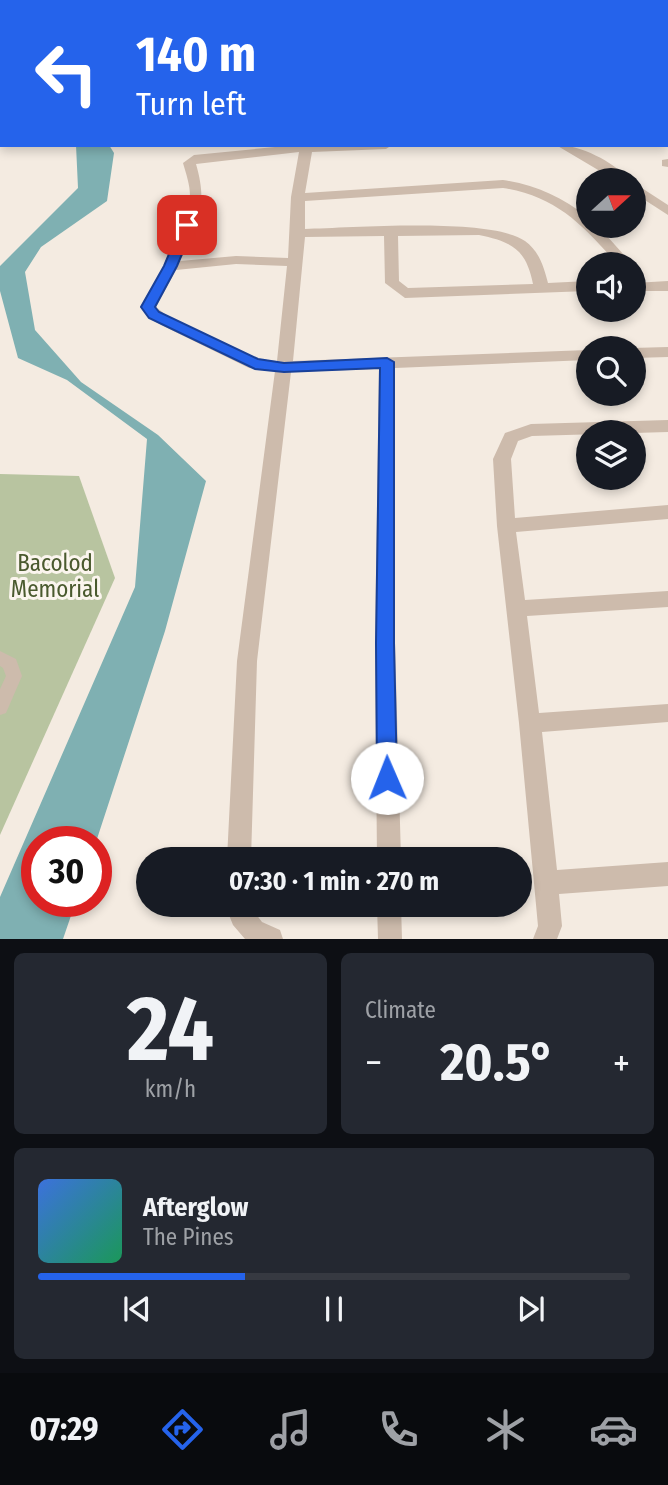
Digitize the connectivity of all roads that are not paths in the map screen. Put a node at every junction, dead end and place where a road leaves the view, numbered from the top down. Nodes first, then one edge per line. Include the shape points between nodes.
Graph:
1 (333, 147) edge
2 (566, 147) edge
3 (306, 148) junction
4 (191, 152) edge
5 (605, 168) edge
6 (646, 195) edge
7 (298, 197) junction
8 (668, 211) edge
9 (576, 214) edge
10 (298, 233) junction
11 (391, 234) junction
12 (602, 238) edge
13 (614, 252) edge
14 (293, 262) junction
15 (171, 266) junction
16 (646, 284) edge
17 (668, 285) edge
18 (541, 286) junction
19 (576, 286) edge
20 (668, 352) edge
21 (646, 353) edge
22 (576, 355) edge
23 (387, 362) junction
24 (284, 368) junction
25 (668, 426) edge
26 (668, 512) edge
27 (506, 526) junction
28 (668, 599) edge
29 (514, 609) junction
30 (0, 658) edge
31 (0, 708) edge
32 (668, 713) edge
33 (530, 723) junction
34 (239, 847) edge
35 (389, 847) edge
36 (668, 874) edge
37 (546, 883) junction
38 (242, 917) edge
39 (389, 917) edge
40 (271, 939) edge
41 (390, 939) edge
42 (545, 939) edge

1 - 3 street
2 - 5 street
3 - 4 street
3 - 7 street
4 - 15 street via 195,204
6 - 8 street
7 - 9 street via 503,184 533,188
7 - 10 street
10 - 11 street
10 - 14 street
11 - 18 street via 479,231 510,239 522,244 534,258
11 - 18 street via 391,283 405,293
12 - 13 street
14 - 15 street via 236,260
14 - 24 street
15 - 24 street via 148,307 154,315 255,364
16 - 17 street
18 - 19 street
20 - 21 street
22 - 23 street
23 - 24 street
23 - 35 street
24 - 34 street via 247,661
25 - 27 street via 531,430 511,437 502,459
26 - 27 street
27 - 29 street
28 - 29 street
29 - 33 street
30 - 31 lane via 14,676
32 - 33 street
33 - 37 street
36 - 37 street
37 - 42 street via 550,926
38 - 40 street via 253,931
39 - 41 street

